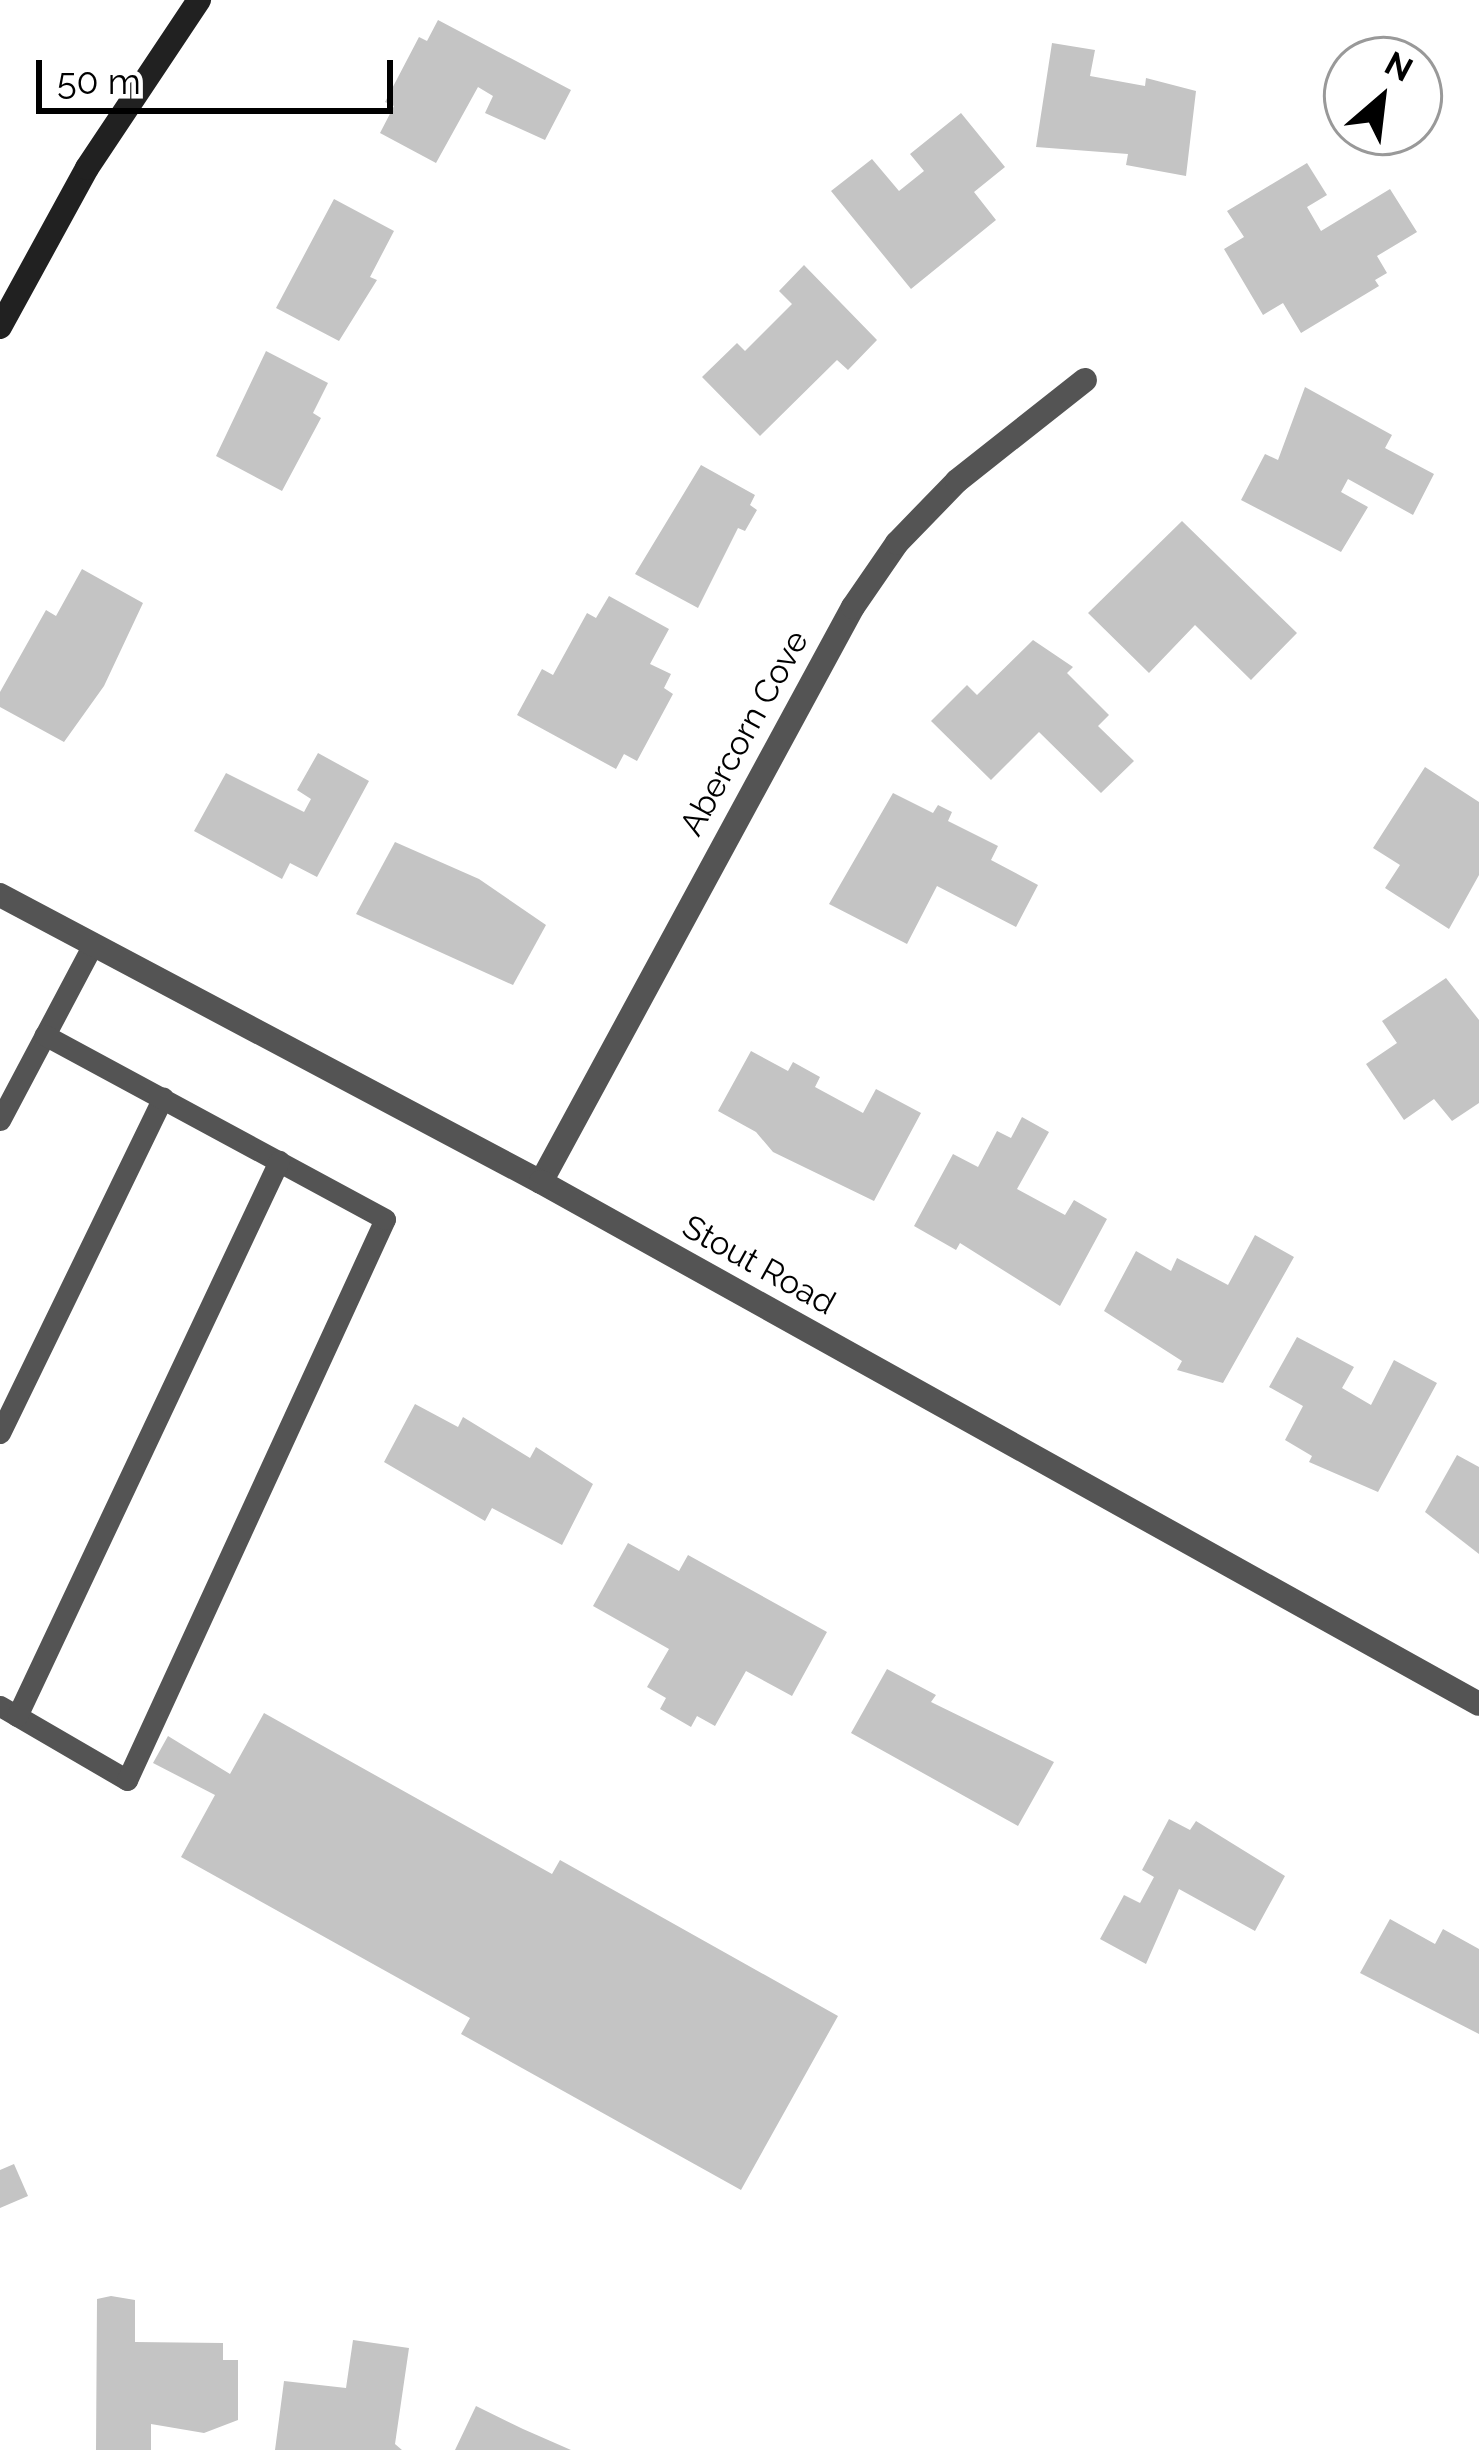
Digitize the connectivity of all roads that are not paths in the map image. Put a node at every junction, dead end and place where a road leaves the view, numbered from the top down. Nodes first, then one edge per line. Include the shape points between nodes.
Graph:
1 (199, 0) edge
2 (0, 327) edge
3 (1085, 380) dead end
4 (0, 895) edge
5 (93, 944) junction
6 (45, 1035) junction
7 (163, 1099) junction
8 (0, 1120) edge
9 (279, 1161) junction
10 (541, 1182) junction
11 (0, 1432) edge
12 (1479, 1704) edge
13 (8, 1711) edge

1 - 2 main road via 87,169
3 - 10 street, Abercorn Cove via 957,481 853,607
4 - 5 street, Stout Road
5 - 6 lane
5 - 10 street, Stout Road
6 - 7 lane
6 - 8 lane
7 - 9 lane
7 - 11 lane
9 - 13 lane
9 - 13 lane via 386,1219 127,1780
10 - 12 street, Stout Road

